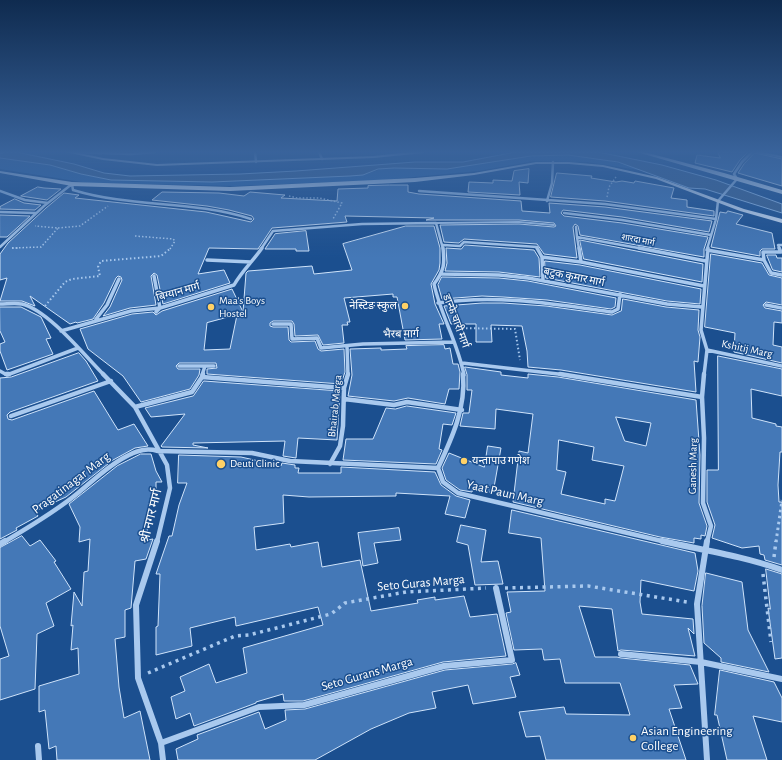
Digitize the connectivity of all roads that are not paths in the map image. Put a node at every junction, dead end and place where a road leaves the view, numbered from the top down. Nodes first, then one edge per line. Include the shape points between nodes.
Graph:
1 (68, 187) edge
2 (73, 187) edge
3 (182, 187) edge
4 (282, 187) edge
5 (551, 187) edge
6 (686, 187) edge
7 (729, 187) edge
8 (763, 187) edge
9 (0, 191) edge
10 (419, 191) dead end
11 (782, 192) edge
12 (719, 199) junction
13 (547, 201) junction
14 (48, 203) junction
15 (0, 212) edge
16 (36, 213) junction
17 (564, 213) dead end
18 (251, 219) dead end
19 (716, 219) junction
20 (782, 221) edge
21 (436, 223) junction
22 (554, 225) dead end
23 (576, 227) dead end
24 (711, 235) junction
25 (577, 237) junction
26 (0, 239) edge
27 (7, 239) junction
28 (443, 245) junction
29 (782, 245) edge
30 (0, 247) edge
31 (707, 250) junction
32 (542, 257) junction
33 (207, 260) dead end
34 (764, 260) junction
35 (706, 261) junction
36 (252, 262) junction
37 (581, 262) junction
38 (442, 274) junction
39 (782, 275) edge
40 (154, 276) dead end
41 (119, 279) dead end
42 (543, 280) junction
43 (704, 286) junction
44 (620, 294) junction
45 (438, 303) junction
46 (0, 304) edge
47 (766, 305) dead end
48 (702, 307) junction
49 (160, 308) junction
50 (782, 308) edge
51 (156, 312) dead end
52 (94, 320) junction
53 (273, 324) dead end
54 (61, 331) junction
55 (454, 342) junction
56 (348, 346) junction
57 (78, 348) junction
58 (707, 350) junction
59 (462, 363) junction
60 (179, 366) dead end
61 (205, 366) junction
62 (214, 366) dead end
63 (782, 366) edge
64 (0, 371) edge
65 (202, 377) junction
66 (111, 381) junction
67 (344, 388) junction
68 (702, 397) junction
69 (344, 399) junction
70 (135, 407) junction
71 (462, 410) junction
72 (11, 416) dead end
73 (158, 451) junction
74 (330, 464) junction
75 (438, 468) junction
76 (0, 544) edge
77 (705, 551) junction
78 (782, 570) edge
79 (496, 588) road end
80 (621, 654) dead end
81 (701, 662) junction
82 (782, 679) edge
83 (161, 743) junction
84 (38, 746) dead end
85 (39, 760) edge
86 (163, 760) edge
87 (707, 760) edge

1 - 14 street
2 - 18 street via 79,192 111,199 213,209
3 - 4 main road
5 - 13 street
6 - 12 main road
7 - 12 street
8 - 11 main road
9 - 14 street via 25,200
10 - 13 street
12 - 19 street, Ganesh Marg
12 - 20 main road via 754,214
13 - 19 street via 605,204
14 - 16 street
15 - 16 street
16 - 27 street
17 - 24 street
19 - 24 street, Ganesh Marg
21 - 22 lane via 519,222
21 - 28 street, डान्फे चारी मार्ग
21 - 36 street, बिग्यान मार्ग via 337,225 273,231
23 - 25 street
24 - 31 street, Ganesh Marg
25 - 35 street, शारदा मार्ग
25 - 37 street
26 - 27 street
27 - 30 street
28 - 32 street via 460,246 464,242 529,246 537,247
28 - 38 street, डान्फे चारी मार्ग
29 - 34 street via 778,245 781,252 764,252
31 - 34 street
31 - 35 street, Ganesh Marg
32 - 37 street
32 - 42 street
33 - 36 street
34 - 39 street via 771,273
35 - 43 street, Ganesh Marg
36 - 49 street, बिग्यान मार्ग via 242,271 234,285
37 - 43 street
38 - 42 street, बटुक कुमार मार्ग via 510,275
38 - 45 street, डान्फे चारी मार्ग via 434,284
40 - 49 street
41 - 52 street via 109,304
42 - 44 street, बटुक कुमार मार्ग
43 - 48 street, Ganesh Marg
44 - 45 street via 618,309 612,312 522,300 458,300
44 - 48 street, बटुक कुमार मार्ग via 667,304
45 - 55 street, डान्फे चारी मार्ग
46 - 54 street, श्री नगर मार्ग via 21,304 40,312
47 - 50 street
48 - 58 street, Ganesh Marg via 701,330
49 - 51 street
49 - 52 street, बिग्यान मार्ग via 131,311
52 - 54 street, बिग्यान मार्ग
53 - 56 street, भैरब मार्ग via 291,324 292,339 316,338 321,348
54 - 57 street, श्री नगर मार्ग
55 - 56 street, भैरब मार्ग
55 - 59 street, डान्फे चारी मार्ग
56 - 67 street, Bhairab Marga via 348,377
57 - 64 street via 7,375
57 - 66 street, श्री नगर मार्ग
58 - 63 street, Kshitij Marg
58 - 68 street, Ganesh Marg
59 - 68 street via 629,384
59 - 71 street, डान्फे चारी मार्ग via 465,392
60 - 61 street
61 - 62 street
61 - 65 street
65 - 67 street
65 - 70 street via 192,392
66 - 70 street, श्री नगर मार्ग
66 - 72 street
67 - 69 street, Bhairab Marga
68 - 77 street, Ganesh Marg via 703,503 711,526
69 - 71 street via 394,405 407,402
69 - 74 street, Bhairab Marga via 340,446
70 - 73 street, श्री नगर मार्ग
71 - 75 street, डान्फे चारी मार्ग
73 - 74 street via 252,453 290,461
73 - 76 street, Pragatinagar Marg via 148,448 128,455 39,521
73 - 83 street, श्री नगर मार्ग via 167,465 170,488 160,533 136,605 138,678
74 - 75 street
75 - 77 street, Yaat Paun Marg via 443,482 458,493
77 - 78 street, Yaat Paun Marg via 761,562
77 - 81 street, Ganesh Marg via 697,604
79 - 83 street, Seto Gurans Marga via 512,660 444,666 304,705 259,707
80 - 81 street
81 - 82 street
81 - 87 street, Ganesh Marg
83 - 86 street, श्री नगर मार्ग
84 - 85 street

